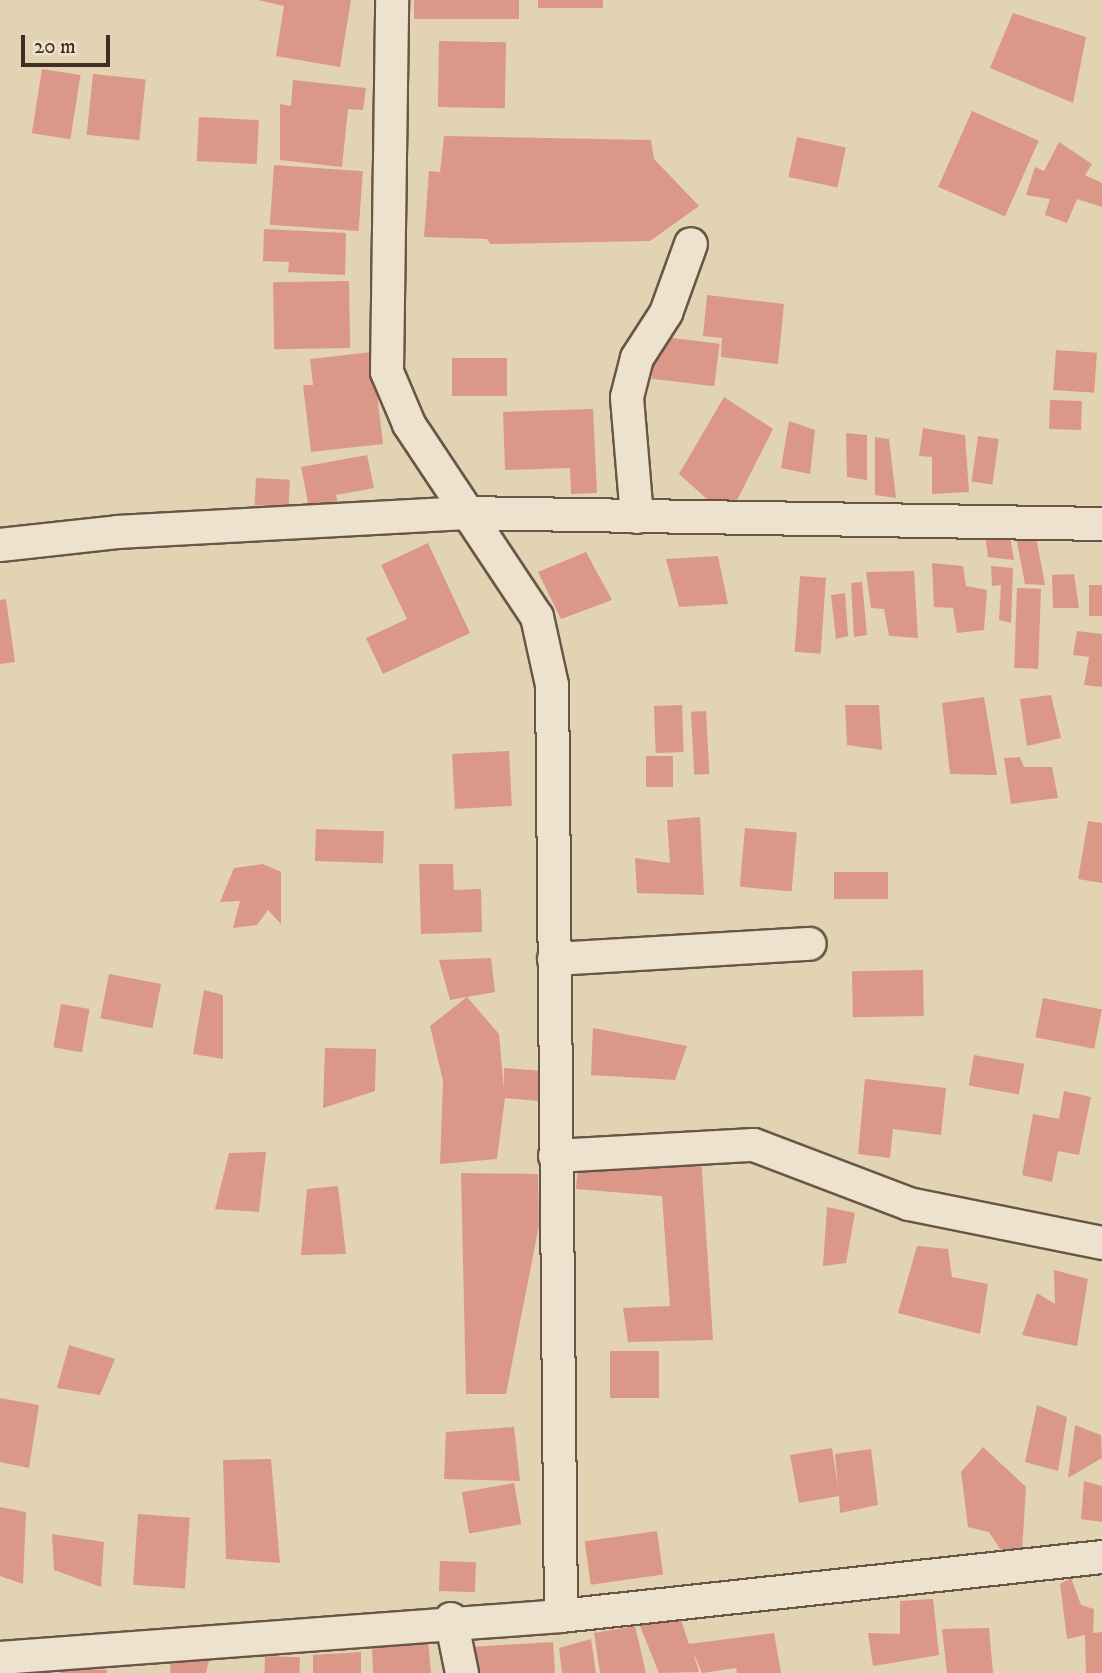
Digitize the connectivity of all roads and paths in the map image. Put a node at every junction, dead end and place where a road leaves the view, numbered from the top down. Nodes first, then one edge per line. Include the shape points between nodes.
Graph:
1 (392, 0) edge
2 (691, 244) dead end
3 (466, 513) junction
4 (637, 517) junction
5 (1102, 524) edge
6 (0, 545) edge
7 (810, 944) dead end
8 (554, 959) junction
9 (555, 1156) junction
10 (1102, 1243) edge
11 (1102, 1557) edge
12 (561, 1616) junction
13 (451, 1619) junction
14 (0, 1658) edge
15 (462, 1673) edge

1 - 3 street via 387,372 405,416
2 - 4 street via 666,313 637,358 627,397
3 - 4 street
3 - 6 street via 117,532
3 - 8 street via 521,588 548,649
4 - 5 street
7 - 8 street
8 - 9 street
9 - 10 street via 754,1145 909,1204
9 - 12 street
11 - 12 street
12 - 13 street
13 - 14 street
13 - 15 street

